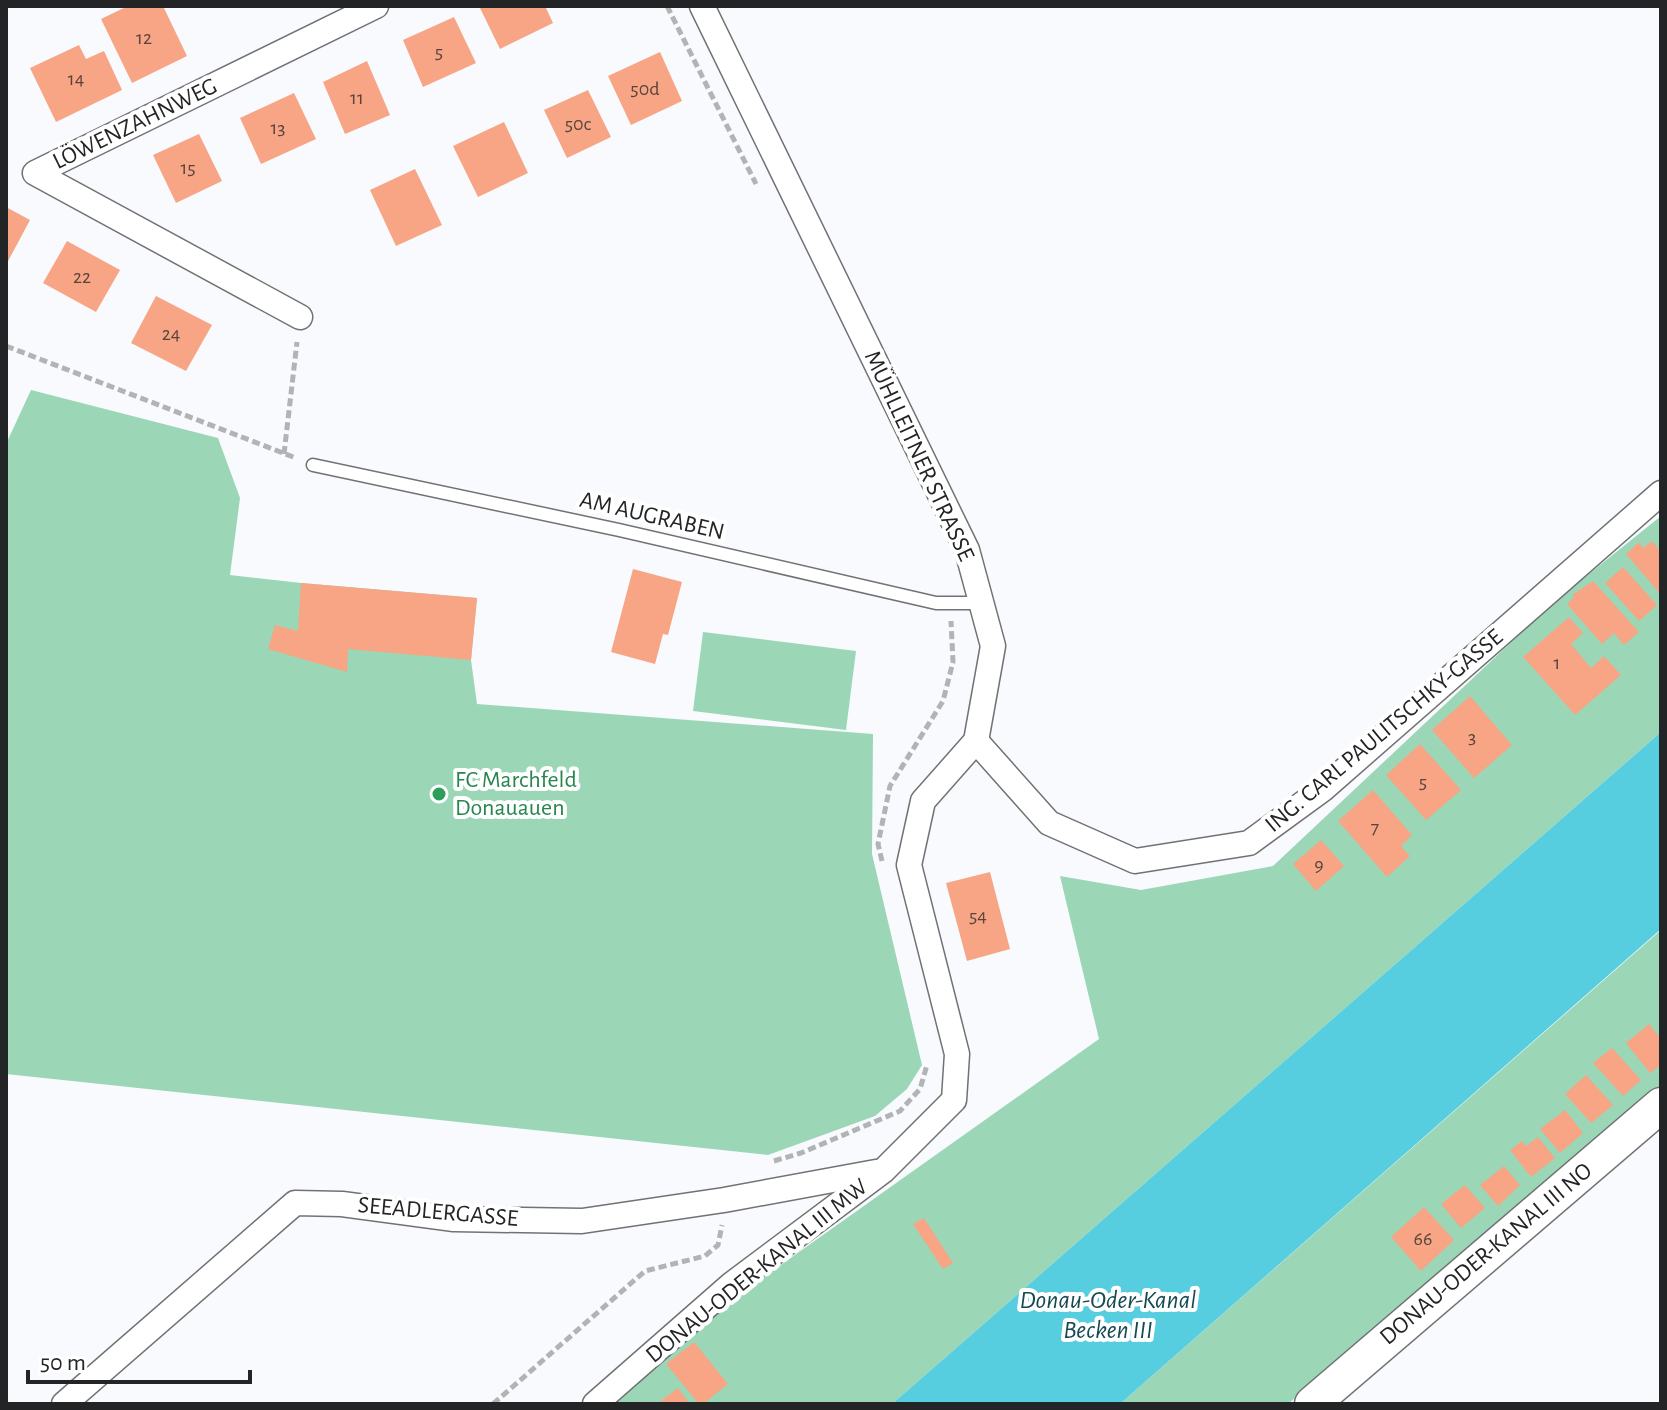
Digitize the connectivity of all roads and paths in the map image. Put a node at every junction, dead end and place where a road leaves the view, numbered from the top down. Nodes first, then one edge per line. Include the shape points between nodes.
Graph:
1 (376, 6) edge
2 (667, 6) edge
3 (702, 6) edge
4 (758, 189) dead end
5 (300, 317) joint
6 (6, 346) edge
7 (284, 454) junction
8 (313, 465) joint
9 (1661, 493) edge
10 (949, 603) junction
11 (982, 603) junction
12 (976, 741) junction
13 (884, 873) dead end
14 (928, 1063) dead end
15 (1661, 1105) edge
16 (773, 1161) dead end
17 (883, 1171) junction
18 (724, 1200) junction
19 (64, 1404) edge
20 (493, 1404) edge
21 (595, 1404) edge
22 (1312, 1404) edge

1 - 5 street, LÖWENZAHNWEG via 35,173
2 - 4 path
3 - 11 street, MÜHLLEITNER STRASSE via 967,550
5 - 7 path
6 - 7 path
7 - 8 path
8 - 10 lane, AM AUGRABEN
9 - 12 street, ING. CARL PAULITSCHKY-GASSE via 1323,789 1249,843 1135,861 1049,823
10 - 11 lane, AM AUGRABEN
10 - 13 path via 953,662 943,701 890,786 878,844
11 - 12 street, MÜHLLEITNER STRASSE via 993,646
12 - 17 street via 923,801 909,865 957,1054 954,1100
14 - 16 path via 920,1089 900,1111
15 - 22 street, DONAU-ODER-KANAL III NO
17 - 18 street, SEEADLERGASSE
17 - 21 street, DONAU-ODER-KANAL III MW via 732,1284
18 - 19 street, SEEADLERGASSE via 582,1221 454,1219 295,1203
18 - 20 path via 718,1245 705,1256 645,1271

